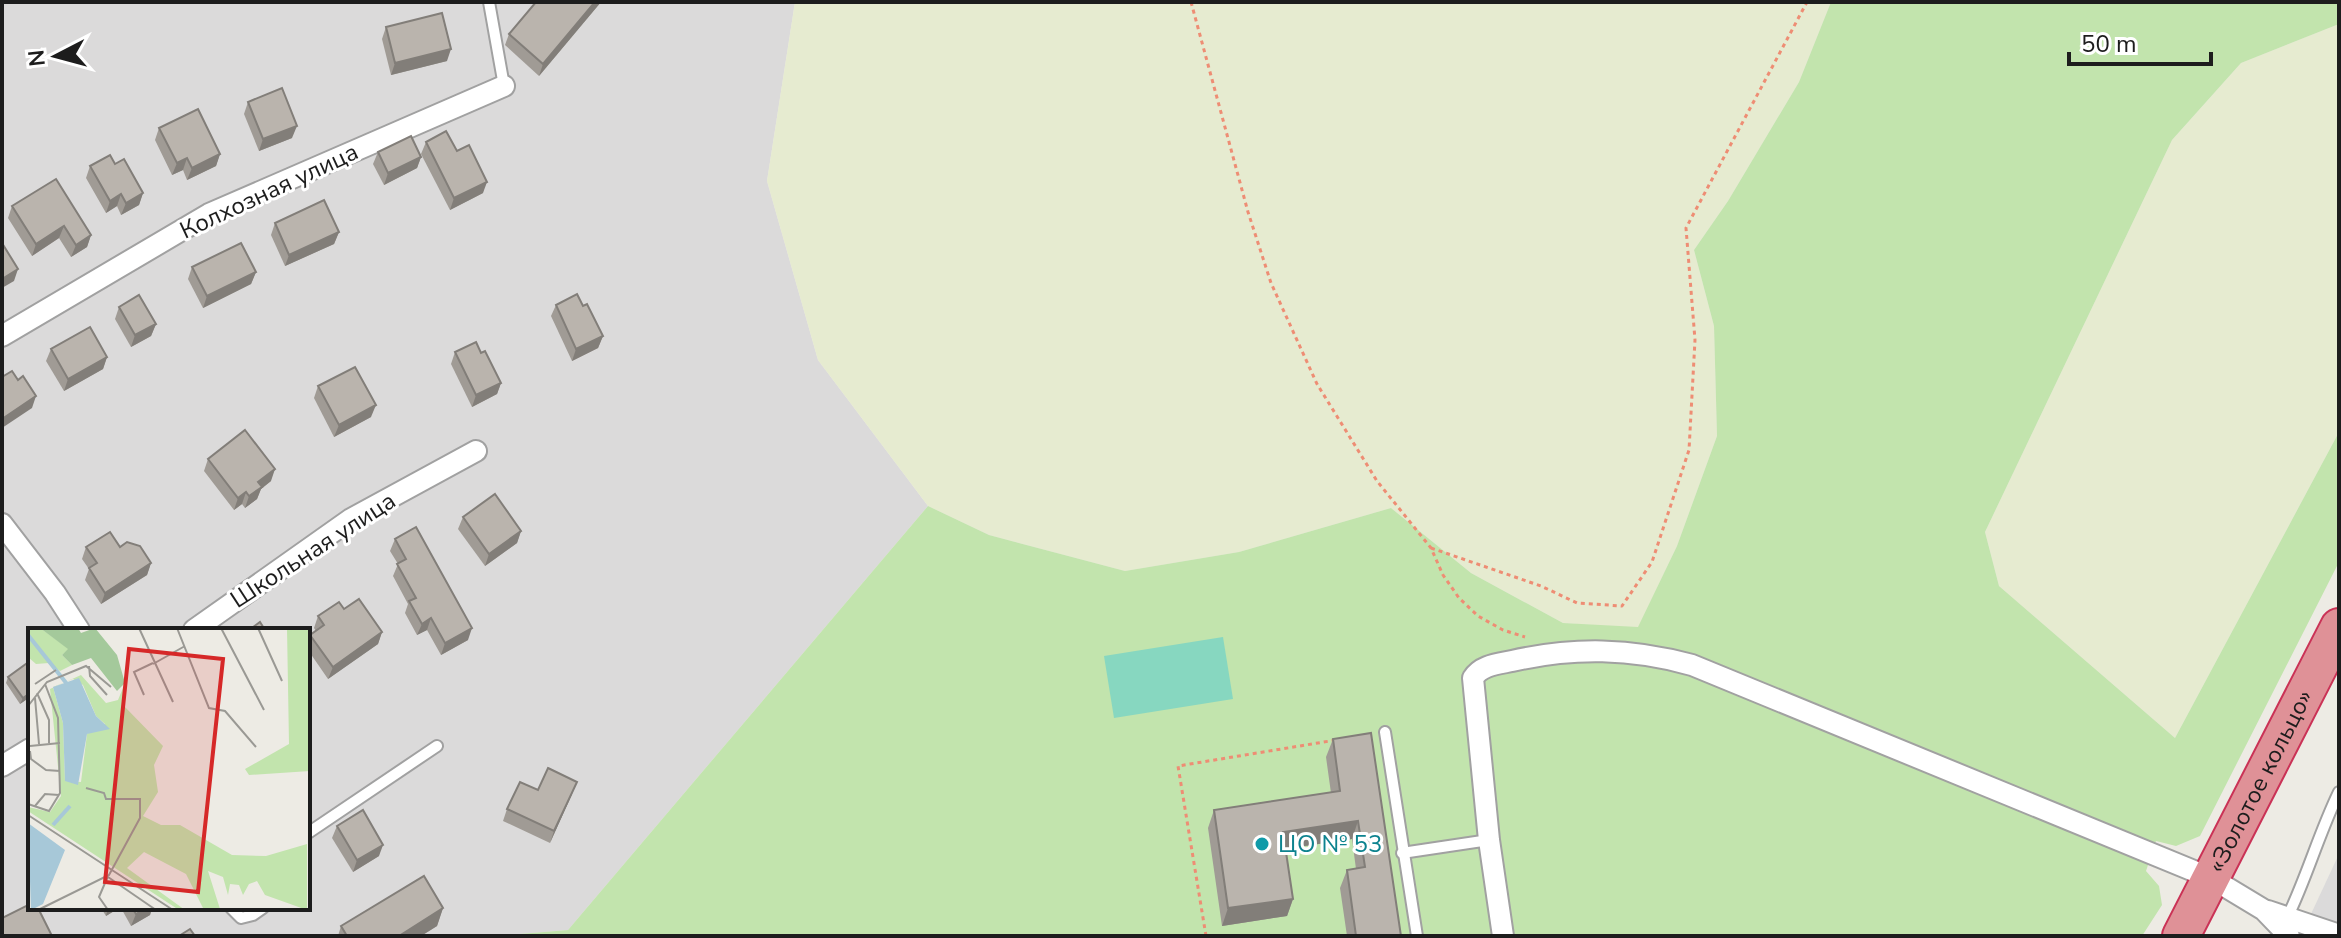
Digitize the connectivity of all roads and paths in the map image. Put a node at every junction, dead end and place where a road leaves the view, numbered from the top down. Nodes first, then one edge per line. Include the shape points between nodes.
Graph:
1 (489, 2) edge
2 (1191, 2) edge
3 (1807, 2) edge
4 (504, 86) joint
5 (2, 336) edge
6 (476, 451) dead end
7 (2, 524) edge
8 (1431, 548) junction
9 (2339, 627) edge
10 (78, 628) edge
11 (197, 628) edge
12 (1528, 638) dead end
13 (1385, 732) dead end
14 (1340, 739) edge
15 (437, 746) dead end
16 (28, 750) edge
17 (2, 766) edge
18 (2339, 792) edge
19 (310, 832) edge
20 (1489, 840) junction
21 (1402, 853) junction
22 (2211, 878) junction
23 (233, 910) edge
24 (259, 910) edge
25 (2288, 927) edge
26 (2339, 935) edge
27 (1206, 936) edge
28 (1417, 936) edge
29 (1503, 936) edge
30 (2181, 936) edge

1 - 4 lane
2 - 8 path via 1271,283 1317,384 1347,435
3 - 8 path via 1686,228 1695,340 1689,450 1652,562 1622,606 1577,603
4 - 5 street, Колхозная улица via 209,214
6 - 11 street, Школьная улица via 351,519
7 - 10 street
8 - 12 path via 1443,575 1468,607 1503,630
9 - 22 highway, «Золотое кольцо»
13 - 21 lane
14 - 27 path via 1178,766
15 - 19 lane
16 - 17 street
18 - 25 lane
20 - 21 lane
20 - 22 street via 1475,673 1543,654 1625,651 1692,665
20 - 29 street
21 - 28 lane
22 - 25 street
22 - 30 highway, «Золотое кольцо»
23 - 24 lane via 244,918
25 - 26 street

